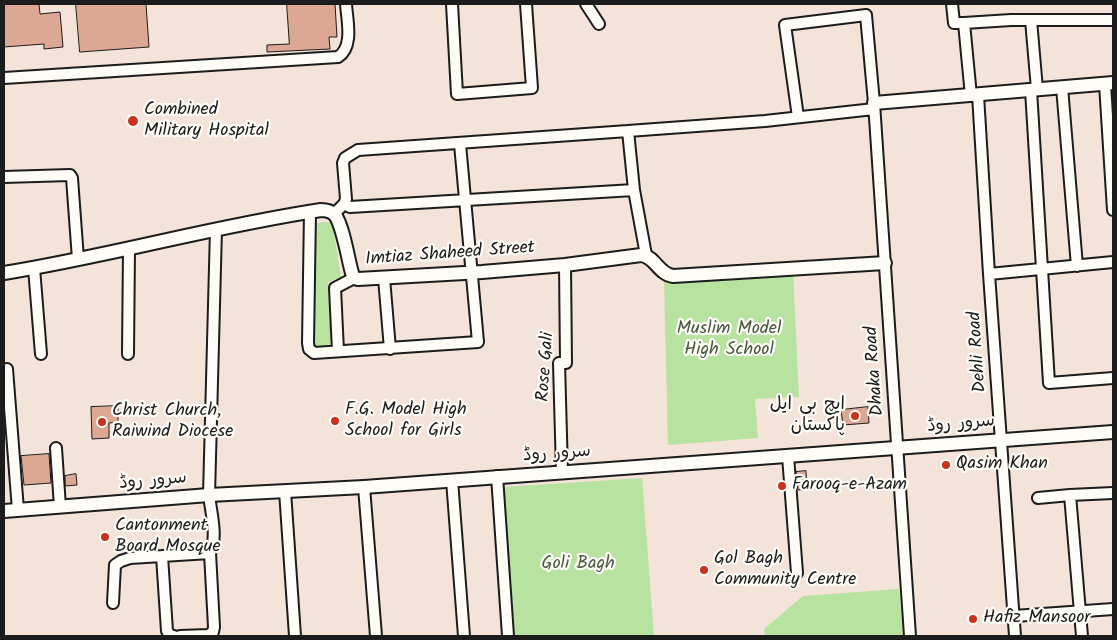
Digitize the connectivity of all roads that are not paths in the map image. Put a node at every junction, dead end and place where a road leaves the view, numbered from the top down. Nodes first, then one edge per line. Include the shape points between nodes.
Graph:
1 (346, 4) edge
2 (452, 4) edge
3 (526, 4) edge
4 (586, 4) edge
5 (952, 4) edge
6 (1031, 20) junction
7 (1113, 20) edge
8 (964, 23) junction
9 (599, 24) dead end
10 (4, 78) edge
11 (1109, 84) edge
12 (1062, 87) junction
13 (1034, 89) junction
14 (975, 96) junction
15 (874, 106) junction
16 (798, 117) junction
17 (628, 131) junction
18 (460, 144) junction
19 (4, 177) edge
20 (634, 190) junction
21 (466, 201) junction
22 (344, 204) junction
23 (1113, 210) edge
24 (310, 212) junction
25 (334, 214) junction
26 (216, 229) junction
27 (129, 249) junction
28 (646, 255) junction
29 (78, 259) junction
30 (1113, 262) edge
31 (885, 263) junction
32 (565, 265) junction
33 (1077, 266) junction
34 (34, 268) junction
35 (1042, 269) junction
36 (4, 273) edge
37 (471, 273) junction
38 (989, 274) junction
39 (354, 278) junction
40 (384, 278) junction
41 (390, 349) junction
42 (338, 351) junction
43 (41, 354) dead end
44 (128, 354) dead end
45 (7, 369) dead end
46 (1113, 378) edge
47 (1113, 432) edge
48 (1002, 439) junction
49 (56, 448) dead end
50 (898, 448) junction
51 (788, 456) junction
52 (562, 472) junction
53 (498, 476) junction
54 (452, 480) junction
55 (364, 487) junction
56 (285, 491) junction
57 (1113, 493) edge
58 (209, 495) junction
59 (1070, 495) junction
60 (1038, 498) dead end
61 (60, 507) junction
62 (18, 510) junction
63 (4, 511) edge
64 (210, 554) junction
65 (162, 556) junction
66 (797, 574) dead end
67 (113, 603) dead end
68 (1113, 609) edge
69 (1080, 611) junction
70 (1014, 616) junction
71 (174, 636) edge
72 (180, 636) edge
73 (295, 636) edge
74 (376, 636) edge
75 (464, 636) edge
76 (508, 636) edge
77 (910, 636) edge
78 (1015, 636) edge
79 (1082, 636) edge

1 - 10 street via 348,43 338,58
2 - 3 street via 456,94 532,88
4 - 9 street
5 - 8 street via 954,24
6 - 7 street
6 - 8 street
6 - 13 street
8 - 14 street, Dehli Road
11 - 12 street
11 - 23 street
12 - 13 street
12 - 33 street
13 - 14 street
13 - 35 street
14 - 15 street
14 - 38 street, Dehli Road
15 - 16 street
15 - 16 street, Dhaka Road via 866,15 785,25
15 - 31 street, Dhaka Road
16 - 17 street
17 - 18 street
17 - 20 street
18 - 21 street
18 - 22 street via 351,153 343,163
19 - 29 street via 70,174
20 - 21 street
20 - 28 street
21 - 22 street via 350,207
21 - 37 street
22 - 25 street
24 - 25 street via 326,210
24 - 26 street
24 - 42 street via 309,349 314,353
25 - 39 street, Imtiaz Shaheed Street
26 - 27 street
26 - 58 street
27 - 29 street
27 - 44 street
28 - 31 street via 667,275 673,276
28 - 32 street, Imtiaz Shaheed Street
29 - 34 street
30 - 33 street
31 - 50 street, Dhaka Road
32 - 37 street, Imtiaz Shaheed Street
32 - 52 street, Rose Gali via 566,363 559,363
33 - 35 street
34 - 36 street
34 - 43 street
35 - 38 street
35 - 46 street via 1049,383
37 - 40 street, Imtiaz Shaheed Street
37 - 41 street via 478,342
38 - 48 street, Dehli Road
39 - 40 street, Imtiaz Shaheed Street
39 - 42 street via 335,288
40 - 41 street
41 - 42 street
45 - 62 street
47 - 48 street, سرور روڈ
48 - 50 street, سرور روڈ
48 - 70 street, Dehli Road
49 - 61 street
50 - 51 street, سرور روڈ
50 - 77 street, Dhaka Road
51 - 52 street, سرور روڈ
51 - 66 street
52 - 53 street, سرور روڈ
53 - 54 street, سرور روڈ
53 - 76 street
54 - 55 street, سرور روڈ
54 - 75 street
55 - 56 street, سرور روڈ
55 - 74 street
56 - 58 street, سرور روڈ
56 - 73 street
57 - 59 street
58 - 61 street, سرور روڈ
58 - 64 street via 213,539
59 - 60 street
59 - 69 street
61 - 62 street, سرور روڈ
62 - 63 street, سرور روڈ
64 - 65 street
64 - 72 street via 213,632
65 - 67 street via 130,558 114,566
65 - 71 street via 167,631
68 - 69 street
69 - 70 street
69 - 79 street
70 - 78 street, Dehli Road

